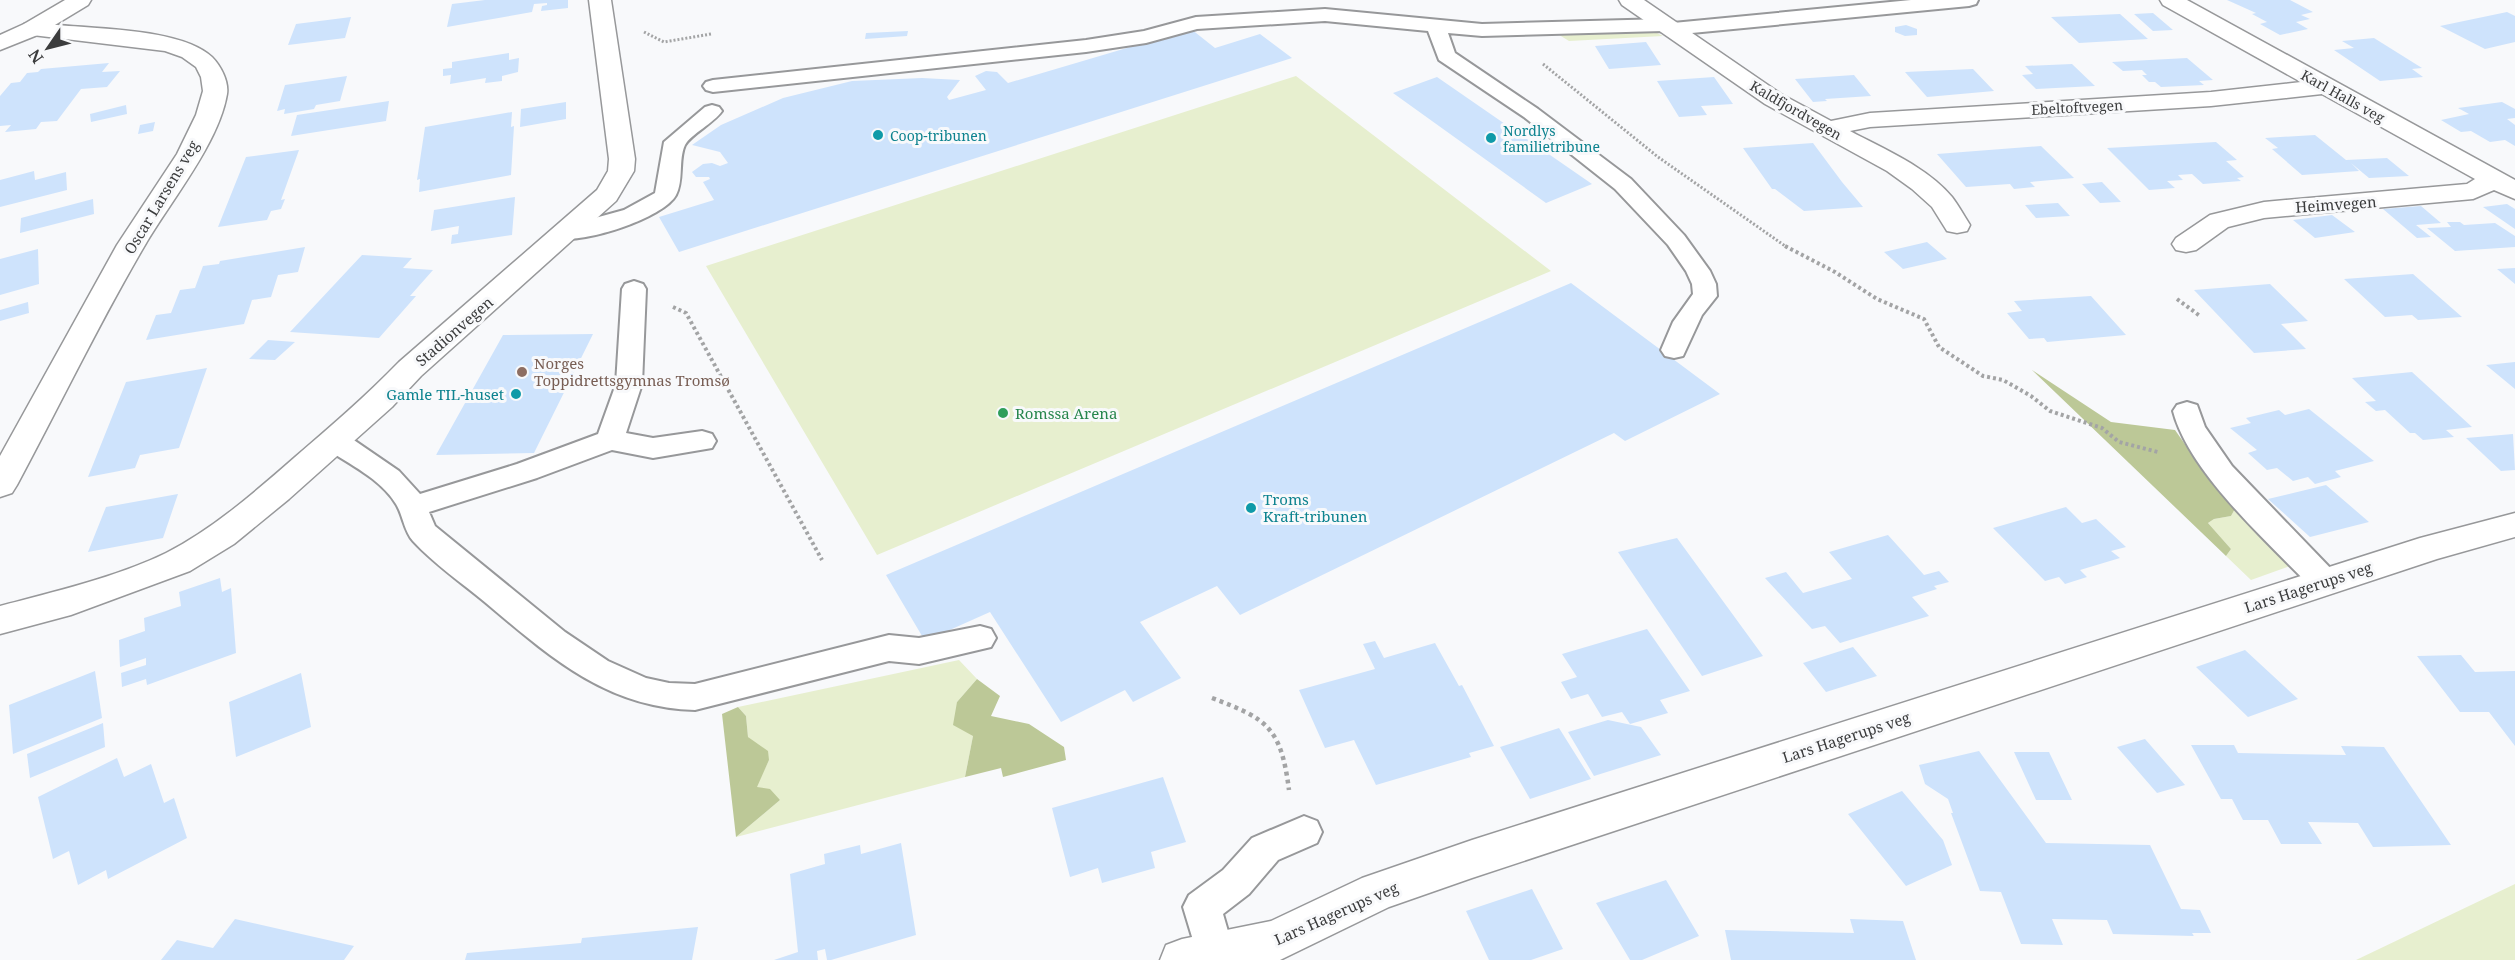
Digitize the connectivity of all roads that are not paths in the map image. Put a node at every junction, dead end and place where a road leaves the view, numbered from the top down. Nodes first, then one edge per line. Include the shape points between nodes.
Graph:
1 (80, 0) edge
2 (1630, 0) edge
3 (1969, 0) edge
4 (2171, 0) edge
5 (601, 7) edge
6 (1436, 26) junction
7 (1668, 27) junction
8 (32, 29) junction
9 (0, 43) edge
10 (713, 86) dead end
11 (2326, 87) junction
12 (712, 111) dead end
13 (1828, 129) junction
14 (2504, 186) edge
15 (1957, 225) dead end
16 (567, 233) junction
17 (2186, 244) dead end
18 (634, 289) road end
19 (1674, 350) dead end
20 (2187, 411) dead end
21 (335, 441) junction
22 (610, 441) junction
23 (702, 441) dead end
24 (0, 485) edge
25 (413, 507) junction
26 (2515, 525) edge
27 (2325, 582) junction
28 (0, 620) edge
29 (980, 638) dead end
30 (1304, 832) dead end
31 (1278, 951) edge
32 (1198, 956) edge

1 - 8 street
2 - 7 street, Kaldfjordvegen
3 - 7 lane
4 - 11 street, Karl Halls veg
5 - 16 street, Stadionvegen via 621,171 607,195
6 - 7 lane via 1482,30
6 - 10 lane via 1325,15 1196,23 1146,37 1086,46
6 - 19 lane via 1446,56 1531,113 1623,184 1676,240 1698,271 1705,296 1683,325
7 - 13 street, Kaldfjordvegen via 1773,99
8 - 9 street
8 - 24 street, Oscar Larsens veg via 134,39 185,49 211,71 216,91 197,138 103,293
11 - 13 street, Ebeltoftvegen via 2211,99 1870,120
11 - 14 street, Karl Halls veg
12 - 16 lane via 675,142 664,197 600,227
13 - 15 street, Kaldfjordvegen via 1921,183 1942,202
14 - 17 street, Heimvegen via 2264,210 2219,221
16 - 21 street, Stadionvegen via 410,369
18 - 22 lane via 629,384
20 - 27 lane via 2201,447 2218,470
21 - 25 lane via 391,480
21 - 28 street, Stadionvegen via 236,525 178,562 58,605
22 - 23 lane via 653,448
22 - 25 lane
25 - 29 lane via 422,532 565,652 627,685 655,695 673,699 695,697 889,648 919,651
26 - 27 street, Lars Hagerups veg
27 - 31 street, Lars Hagerups veg via 1377,892
30 - 32 lane via 1265,849 1236,882 1202,907
31 - 32 street, Lars Hagerups veg

